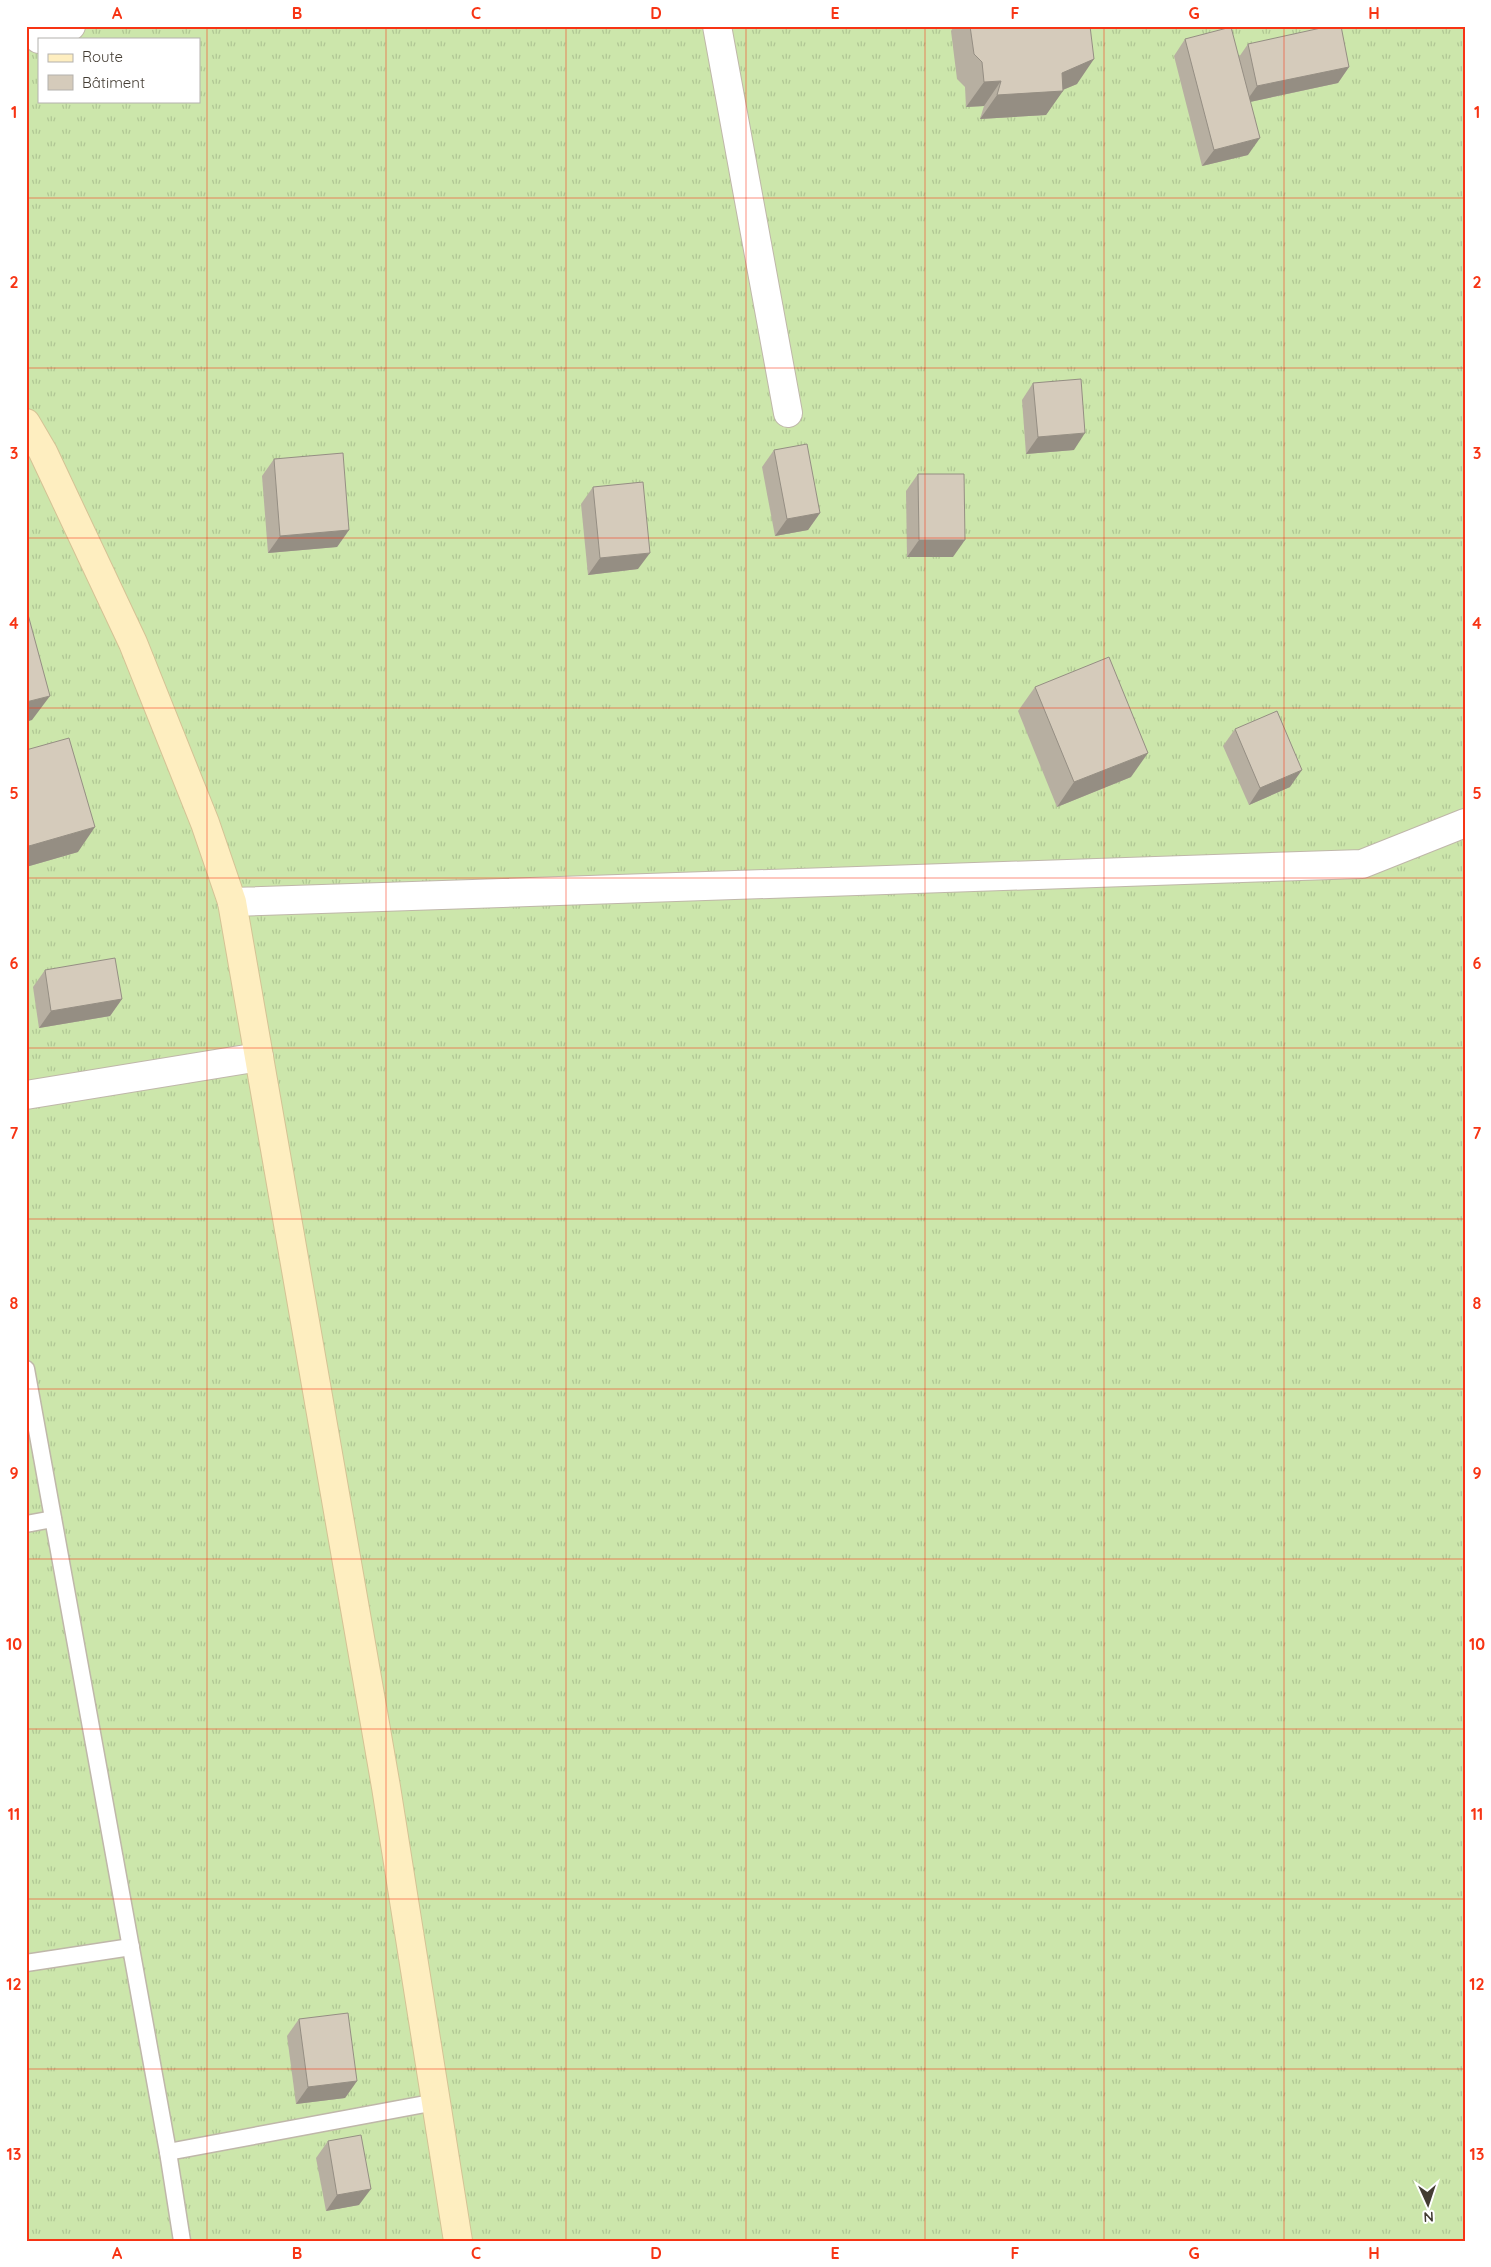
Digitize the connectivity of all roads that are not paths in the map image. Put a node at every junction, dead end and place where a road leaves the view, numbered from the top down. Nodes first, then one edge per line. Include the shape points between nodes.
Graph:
1 (71, 26) edge
2 (717, 26) edge
3 (41, 38) edge
4 (38, 39) edge
5 (26, 44) edge
6 (788, 413) dead end
7 (26, 423) edge
8 (1465, 823) edge
9 (232, 902) junction
10 (260, 1057) junction
11 (26, 1095) edge
12 (26, 1369) edge
13 (53, 1519) junction
14 (26, 1524) edge
15 (131, 1947) junction
16 (26, 1963) edge
17 (436, 2102) junction
18 (168, 2152) junction
19 (182, 2241) edge
20 (458, 2241) edge

1 - 3 street
2 - 6 street
4 - 5 street
7 - 9 street via 43,452 133,642 205,823
8 - 9 street via 1362,864
9 - 10 street
10 - 11 street
10 - 17 street via 385,1777
12 - 13 lane
13 - 14 lane
13 - 15 lane
15 - 16 lane
15 - 18 lane
17 - 18 lane
17 - 20 street
18 - 19 lane

